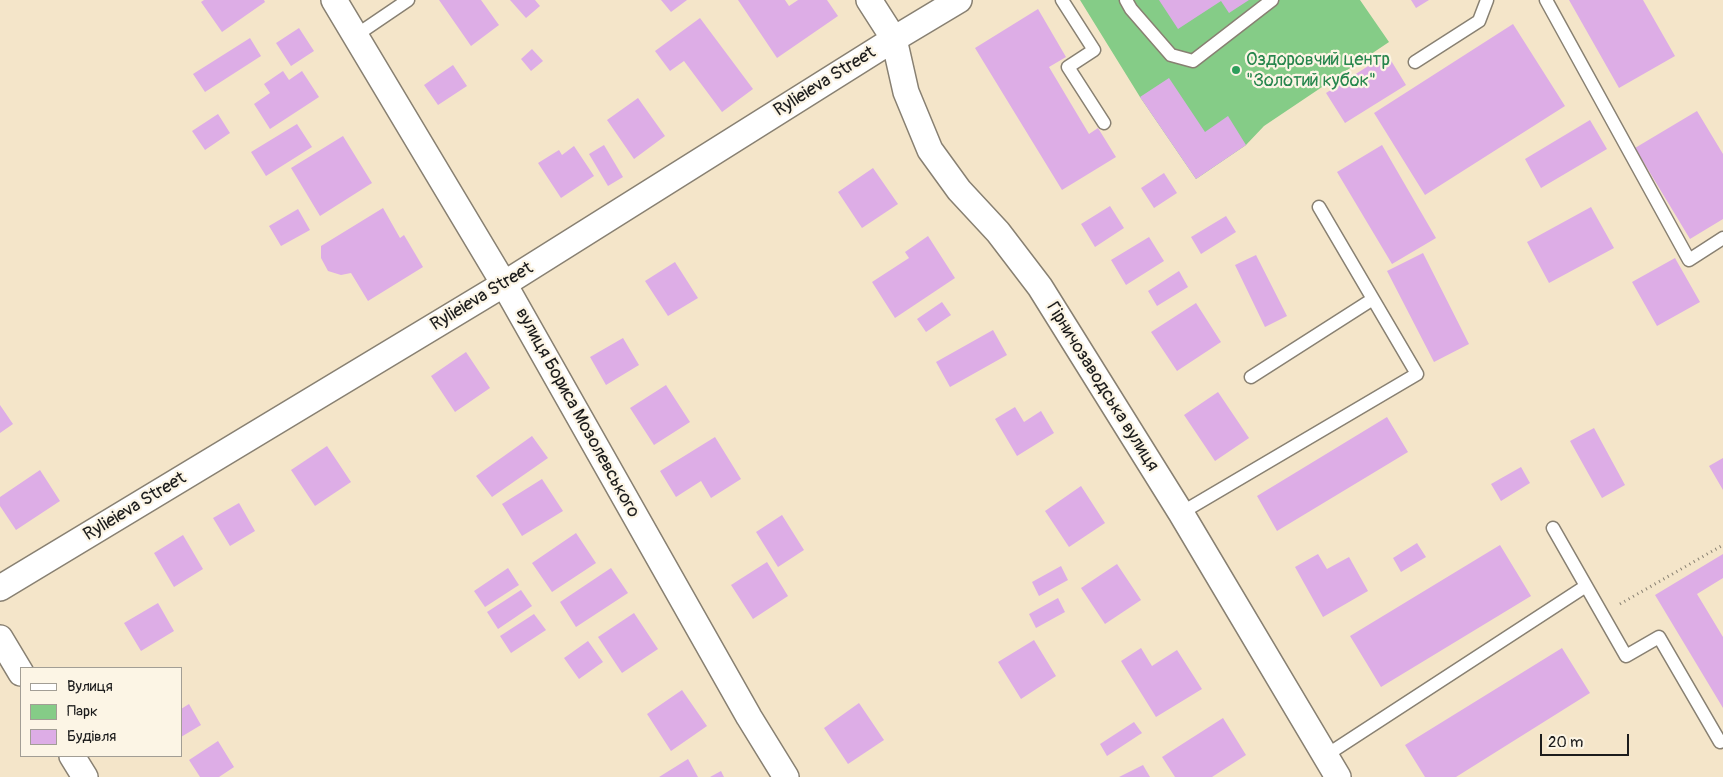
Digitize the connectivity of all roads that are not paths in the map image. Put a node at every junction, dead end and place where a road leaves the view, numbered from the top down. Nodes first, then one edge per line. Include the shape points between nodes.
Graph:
1 (334, 0) edge
2 (408, 0) edge
3 (869, 0) edge
4 (959, 0) edge
5 (1062, 0) edge
6 (1126, 0) edge
7 (1272, 0) edge
8 (1487, 0) edge
9 (1546, 0) edge
10 (355, 36) junction
11 (894, 38) junction
12 (1415, 62) dead end
13 (1104, 123) dead end
14 (1319, 207) dead end
15 (1723, 238) edge
16 (504, 284) junction
17 (1373, 300) junction
18 (1251, 377) dead end
19 (1181, 513) junction
20 (1552, 528) dead end
21 (1586, 586) junction
22 (0, 588) edge
23 (0, 638) edge
24 (20, 671) edge
25 (1720, 742) dead end
26 (1325, 756) junction
27 (73, 757) edge
28 (84, 777) edge
29 (786, 777) edge
30 (1338, 777) edge

1 - 10 street, вулиця Бориса Мозолевського
2 - 10 lane
3 - 11 street, Гірничозаводська вулиця
4 - 11 street, Rylieieva Street
5 - 13 lane via 1094,50 1068,67
6 - 7 lane via 1171,55 1192,61
8 - 12 lane via 1479,21
9 - 15 lane via 1690,260
10 - 16 street, вулиця Бориса Мозолевського
11 - 16 street, Rylieieva Street
11 - 19 street, Гірничозаводська вулиця via 906,92 930,150 1040,287
14 - 17 lane
16 - 22 street, Rylieieva Street
16 - 29 street, вулиця Бориса Мозолевського
17 - 18 lane
17 - 19 lane via 1417,374
19 - 26 street, Гірничозаводська вулиця
20 - 21 lane
21 - 25 lane via 1626,656 1659,637
21 - 26 lane
23 - 24 street
26 - 30 street, Гірничозаводська вулиця
27 - 28 street

